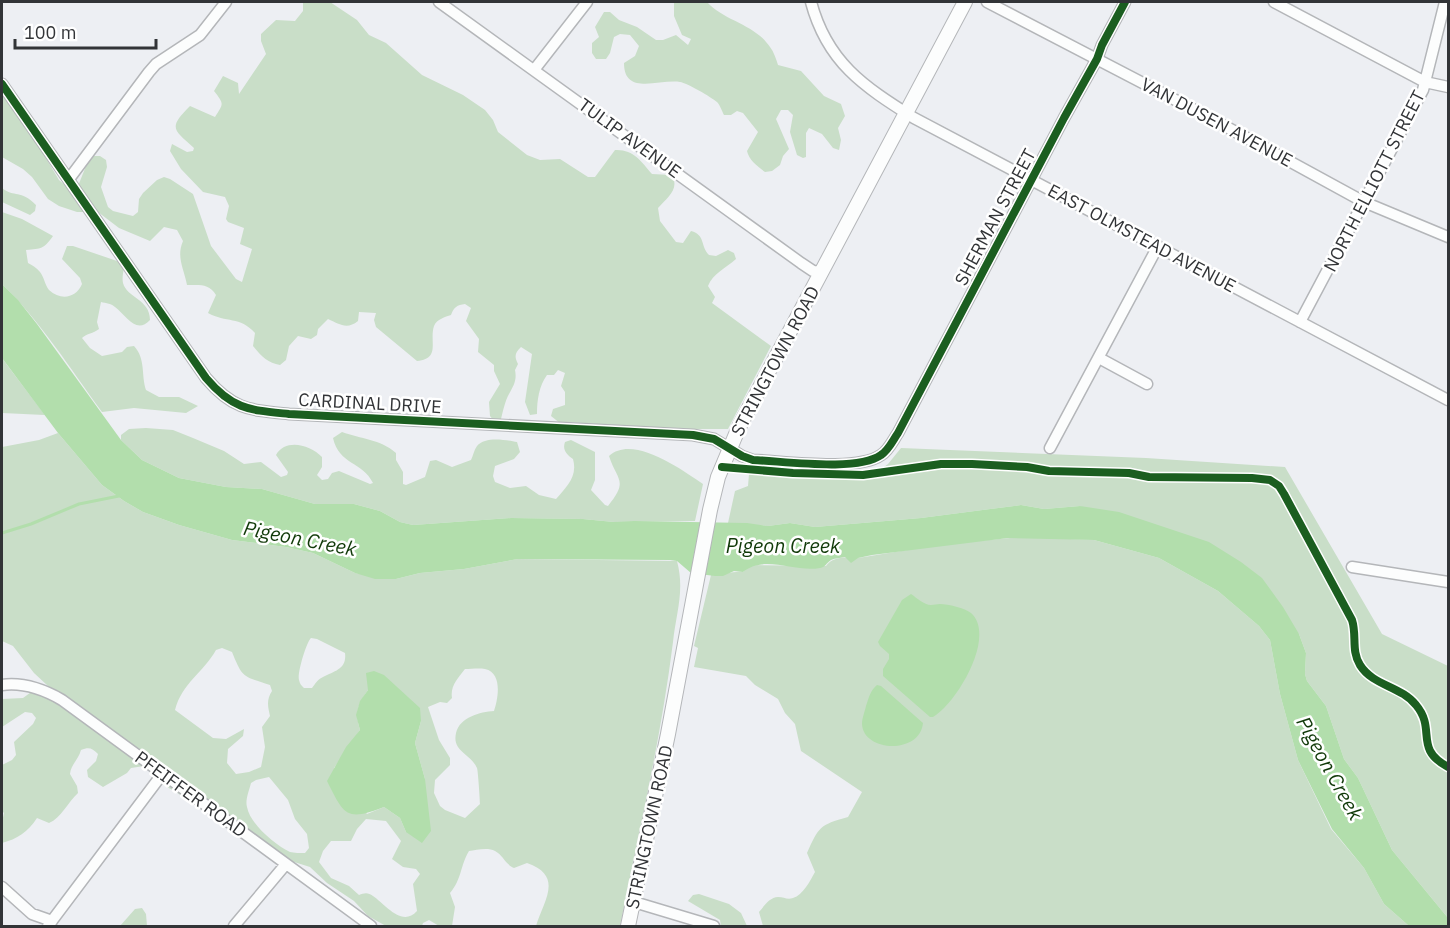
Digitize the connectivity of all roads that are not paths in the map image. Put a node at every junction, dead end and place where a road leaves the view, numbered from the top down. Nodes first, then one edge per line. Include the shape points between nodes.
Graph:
1 (439, 2) edge
2 (587, 2) edge
3 (811, 2) edge
4 (965, 2) edge
5 (987, 2) edge
6 (1125, 2) edge
7 (1274, 2) edge
8 (1445, 2) edge
9 (223, 3) edge
10 (1097, 59) junction
11 (534, 70) junction
12 (1425, 82) junction
13 (2, 84) edge
14 (1449, 87) edge
15 (906, 113) junction
16 (69, 179) junction
17 (1031, 180) junction
18 (1364, 202) junction
19 (1449, 237) edge
20 (1158, 246) junction
21 (822, 272) junction
22 (1300, 322) junction
23 (1099, 358) junction
24 (1147, 384) dead end
25 (1449, 400) edge
26 (890, 446) joint
27 (730, 447) junction
28 (1050, 448) dead end
29 (1352, 567) dead end
30 (1449, 582) edge
31 (2, 686) edge
32 (163, 773) junction
33 (286, 864) junction
34 (2, 887) edge
35 (634, 902) junction
36 (50, 924) edge
37 (234, 927) edge
38 (371, 927) edge
39 (628, 927) edge
40 (714, 927) edge

1 - 11 street, TULIP AVENUE
2 - 11 street
3 - 15 street, EAST OLMSTEAD AVENUE via 824,38 840,62
4 - 15 main road, STRINGTOWN ROAD
5 - 10 street, VAN DUSEN AVENUE
6 - 10 street, SHERMAN STREET
7 - 12 street
8 - 12 street, NORTH ELLIOTT STREET
9 - 16 street via 200,35 148,72
10 - 17 street, SHERMAN STREET
10 - 18 street, VAN DUSEN AVENUE
11 - 21 street, TULIP AVENUE via 801,263
12 - 14 street
12 - 18 street, NORTH ELLIOTT STREET
13 - 16 street, CARDINAL DRIVE
15 - 17 street, EAST OLMSTEAD AVENUE
15 - 21 main road, STRINGTOWN ROAD
16 - 27 street, CARDINAL DRIVE via 206,378 238,405 289,414 693,435
17 - 20 street, EAST OLMSTEAD AVENUE
17 - 26 street, SHERMAN STREET
18 - 19 street, VAN DUSEN AVENUE
18 - 22 street, NORTH ELLIOTT STREET
20 - 22 street, EAST OLMSTEAD AVENUE
20 - 23 street
21 - 27 main road, STRINGTOWN ROAD
22 - 25 street, EAST OLMSTEAD AVENUE
23 - 24 street
23 - 28 street
26 - 27 street, CARDINAL DRIVE via 870,461 853,464 753,460
27 - 35 main road, STRINGTOWN ROAD via 708,520
29 - 30 street
31 - 32 street, PFEIFFER ROAD via 26,685 54,696
32 - 33 street, PFEIFFER ROAD
32 - 36 street
33 - 37 street
33 - 38 street, PFEIFFER ROAD
34 - 36 street via 32,914
35 - 39 main road, STRINGTOWN ROAD
35 - 40 street

